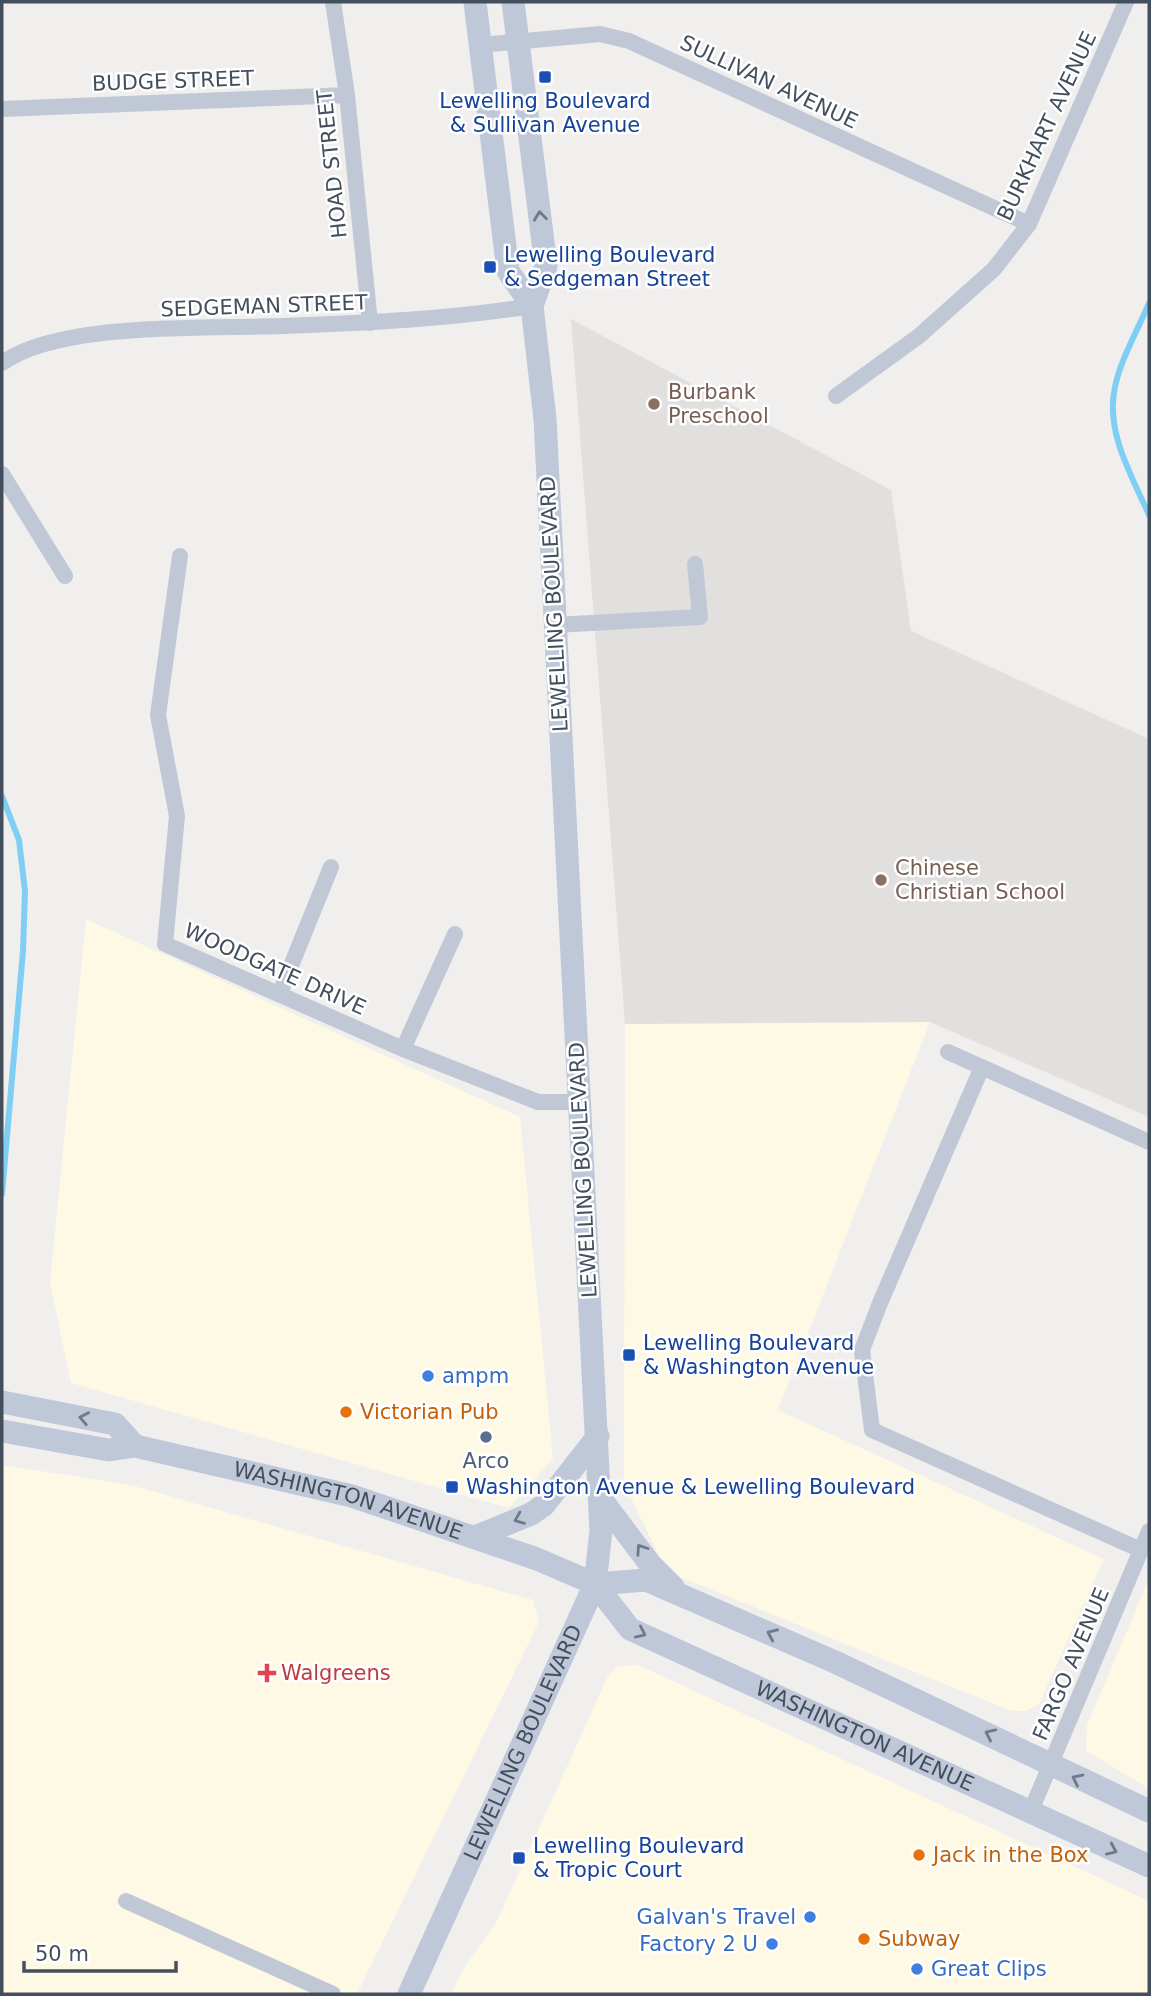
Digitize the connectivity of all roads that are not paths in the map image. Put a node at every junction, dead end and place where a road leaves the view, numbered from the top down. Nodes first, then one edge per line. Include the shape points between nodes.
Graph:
1 (333, 2) edge
2 (475, 2) edge
3 (513, 2) edge
4 (1126, 2) edge
5 (517, 40) junction
6 (480, 45) junction
7 (347, 95) junction
8 (2, 109) edge
9 (1029, 224) junction
10 (532, 306) junction
11 (370, 323) junction
12 (2, 363) edge
13 (836, 396) dead end
14 (2, 474) edge
15 (180, 556) dead end
16 (695, 564) dead end
17 (65, 576) dead end
18 (555, 625) junction
19 (331, 867) dead end
20 (455, 934) dead end
21 (280, 993) junction
22 (403, 1049) junction
23 (948, 1052) dead end
24 (982, 1067) junction
25 (579, 1102) junction
26 (1149, 1142) edge
27 (12, 1404) edge
28 (10, 1432) edge
29 (598, 1436) junction
30 (135, 1446) junction
31 (601, 1499) junction
32 (1149, 1531) edge
33 (475, 1537) junction
34 (1141, 1550) junction
35 (595, 1584) junction
36 (683, 1597) junction
37 (1051, 1765) junction
38 (1149, 1811) edge
39 (1030, 1813) junction
40 (1149, 1866) edge
41 (126, 1901) dead end
42 (333, 1994) edge
43 (409, 1994) edge

1 - 7 street, HOAD STREET
2 - 6 main road, LEWELLING BOULEVARD
3 - 5 main road, LEWELLING BOULEVARD
4 - 9 street, BURKHART AVENUE
5 - 6 street, SULLIVAN AVENUE
5 - 9 street, SULLIVAN AVENUE via 600,34 629,41
10 -> 5 main road, LEWELLING BOULEVARD via 546,266
6 - 10 main road, LEWELLING BOULEVARD via 508,271
7 - 8 street, BUDGE STREET
7 - 11 street, HOAD STREET
9 - 13 street, BURKHART AVENUE via 994,269 928,328
10 - 11 street, SEDGEMAN STREET
10 - 18 main road, LEWELLING BOULEVARD via 545,419
11 - 12 street, SEDGEMAN STREET via 74,335
14 - 17 street
15 - 21 street, WOODGATE DRIVE via 158,715 177,816 165,944
16 - 18 street via 700,617
18 - 25 main road, LEWELLING BOULEVARD
19 - 21 street
20 - 22 street
21 - 22 street, WOODGATE DRIVE
22 - 25 street, WOODGATE DRIVE via 538,1102
23 - 24 street
24 - 26 street
24 - 34 street via 862,1350 872,1430
25 - 29 main road, LEWELLING BOULEVARD
30 -> 27 main road, WASHINGTON AVENUE via 116,1424
28 - 30 main road, WASHINGTON AVENUE via 109,1450
29 - 31 main road, LEWELLING BOULEVARD
29 -> 33 main road via 544,1505
30 - 33 main road, WASHINGTON AVENUE via 352,1496
31 - 35 main road, LEWELLING BOULEVARD
36 -> 31 main road via 650,1564
32 - 34 street, FARGO AVENUE
33 - 35 main road, WASHINGTON AVENUE
34 - 37 street, FARGO AVENUE
35 - 36 main road, WASHINGTON AVENUE via 646,1580
35 -> 39 main road, WASHINGTON AVENUE via 630,1629
35 - 43 main road, LEWELLING BOULEVARD
37 -> 36 main road, WASHINGTON AVENUE via 847,1668
38 -> 37 main road, WASHINGTON AVENUE
37 - 39 street, FARGO AVENUE
39 -> 40 main road, WASHINGTON AVENUE
41 - 42 street

